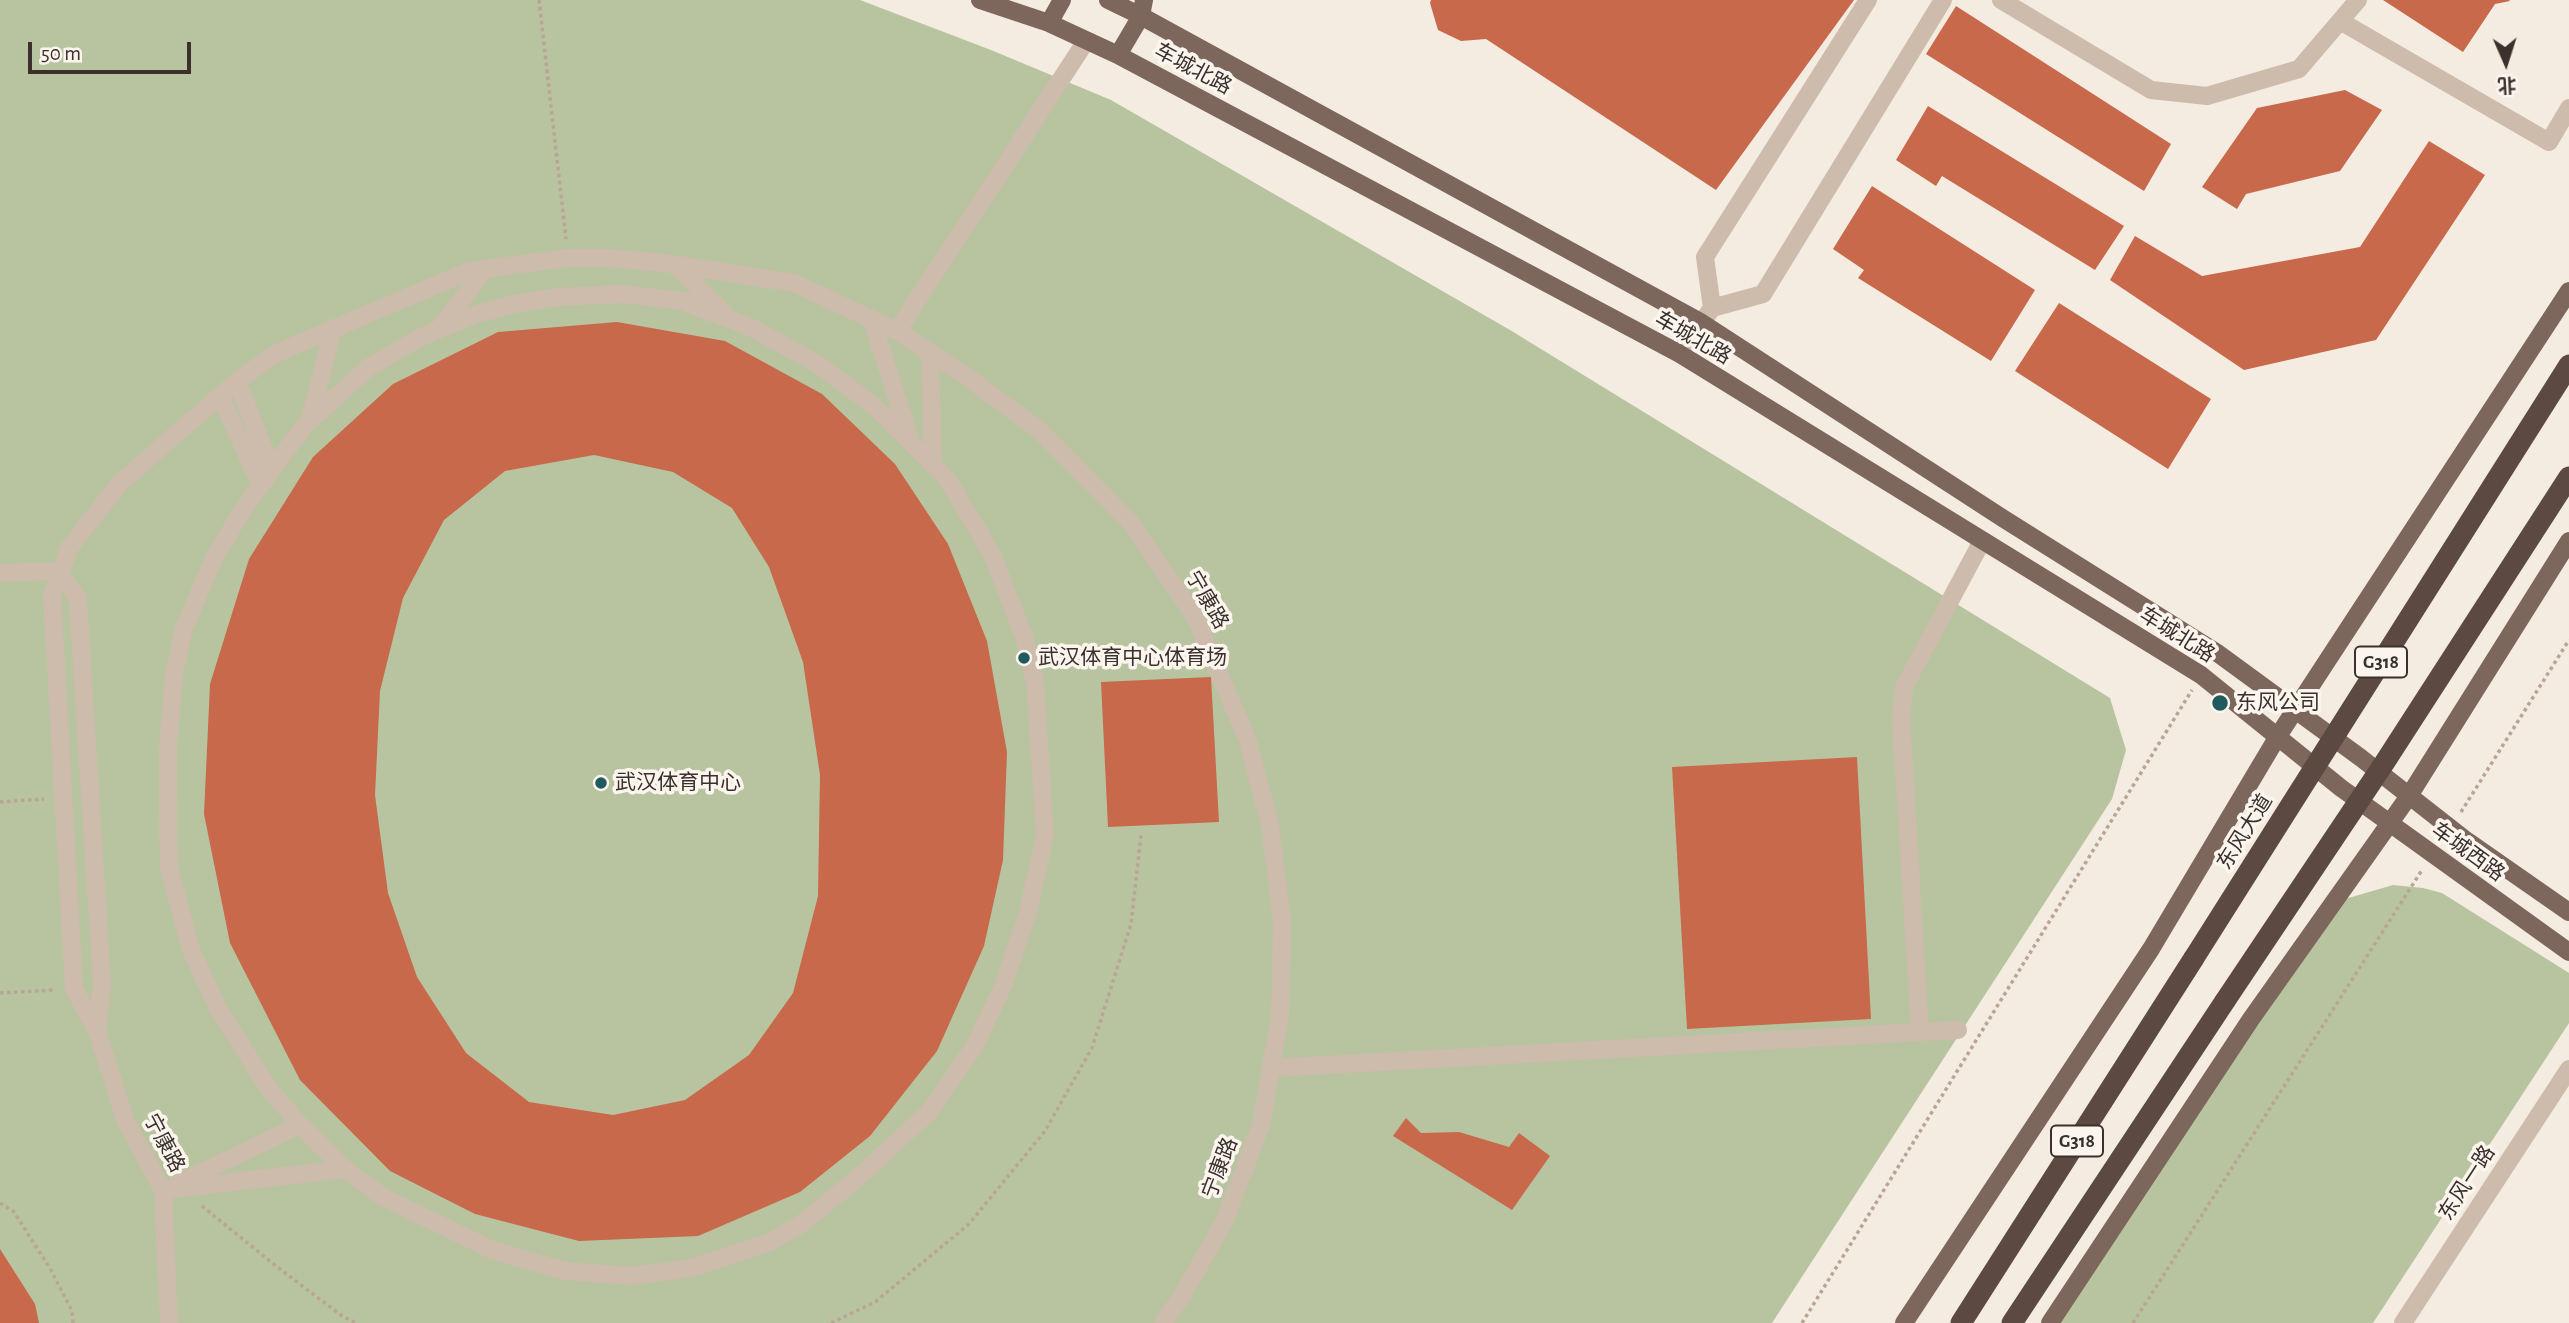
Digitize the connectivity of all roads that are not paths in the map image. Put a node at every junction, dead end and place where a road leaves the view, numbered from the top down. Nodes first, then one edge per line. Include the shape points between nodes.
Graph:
1 (980, 0) edge
2 (1062, 0) edge
3 (1108, 0) edge
4 (1868, 0) edge
5 (1943, 0) edge
6 (2001, 0) edge
7 (2358, 0) edge
8 (1142, 8) edge
9 (2340, 21) junction
10 (1049, 23) junction
11 (1086, 41) junction
12 (1118, 55) junction
13 (2569, 108) edge
14 (675, 265) junction
15 (485, 270) junction
16 (2569, 291) edge
17 (1707, 315) junction
18 (870, 318) junction
19 (732, 320) junction
20 (333, 328) junction
21 (440, 328) junction
22 (897, 331) junction
23 (930, 352) junction
24 (1680, 354) junction
25 (2569, 365) edge
26 (237, 381) junction
27 (220, 395) junction
28 (310, 420) junction
29 (912, 445) junction
30 (933, 465) junction
31 (272, 470) junction
32 (2569, 477) edge
33 (261, 486) junction
34 (1982, 541) junction
35 (2569, 541) edge
36 (59, 571) junction
37 (0, 573) edge
38 (2296, 710) junction
39 (2278, 736) junction
40 (2361, 758) joint
41 (2342, 788) joint
42 (2409, 796) junction
43 (2389, 821) junction
44 (2569, 912) edge
45 (2569, 952) edge
46 (1958, 1030) dead end
47 (97, 1031) junction
48 (1920, 1032) junction
49 (1271, 1068) junction
50 (2569, 1069) edge
51 (300, 1125) junction
52 (345, 1169) junction
53 (163, 1190) junction
54 (169, 1323) edge
55 (1163, 1323) edge
56 (1904, 1323) edge
57 (1961, 1323) edge
58 (2012, 1323) edge
59 (2050, 1323) edge
60 (2403, 1323) edge

1 - 10 main road, 车城北路
2 - 10 main road
3 - 8 main road, 车城北路
4 - 17 street via 1705,257
5 - 17 street via 1763,294
6 - 9 street via 2151,90 2207,96 2299,69
7 - 9 street
8 - 12 main road
8 - 17 main road, 车城北路
9 - 13 street via 2549,142
10 - 11 main road, 车城北路
11 - 12 main road, 车城北路
11 - 22 street
12 - 24 main road, 车城北路
14 - 15 street, 宁康路 via 568,258
14 - 18 street, 宁康路 via 794,283
14 - 19 street
15 - 20 street, 宁康路 via 469,271
15 - 21 street
16 - 38 main road
17 - 24 street
17 - 38 main road, 车城北路 via 2004,519 2216,652
18 - 22 street, 宁康路
18 - 29 street
19 - 21 street via 683,301 623,294 514,304
19 - 29 street via 816,363 874,406
20 - 26 street, 宁康路 via 277,353
20 - 28 street
21 - 28 street via 369,367
22 - 23 street, 宁康路
23 - 30 street
23 - 49 street, 宁康路 via 1040,430 1131,523 1194,615 1248,741 1270,825 1282,920 1280,1016
24 - 34 main road, 车城北路
25 - 57 highway, 东风大道 / G318, bridge
26 - 27 street, 宁康路
26 - 31 street
27 - 33 street
27 - 36 street, 宁康路 via 120,483 69,548
28 - 31 street
29 - 30 street
30 - 52 street via 992,554 1024,637 1035,681 1045,835 1028,912 1003,986 974,1047 929,1112 853,1182 801,1224 768,1243 691,1268 631,1276 565,1271 492,1250 383,1197
31 - 33 street
32 - 58 highway, G318, bridge
33 - 51 street via 214,558 184,628 174,675 168,748 169,867 191,950 219,1010 269,1089
34 - 39 main road, 车城北路 via 2201,675
34 - 48 street via 1904,687 1901,719
35 - 42 main road
36 - 37 street
36 - 47 street via 78,599 102,985
36 - 47 street, 宁康路 via 51,595 74,989
38 - 39 main road
38 - 40 main road, 车城北路
39 - 41 main road, 车城北路
39 - 56 main road via 2151,949
40 - 42 main road, 车城西路
41 - 43 main road, 车城西路
42 - 43 main road
42 - 44 main road, 车城西路
43 - 45 main road, 车城西路
43 - 59 main road via 2251,1019
46 - 48 street
47 - 53 street, 宁康路 via 126,1122
48 - 49 street
49 - 55 street, 宁康路 via 1261,1125 1224,1222
50 - 60 street, 东风一路
51 - 52 street
51 - 53 street
52 - 53 street
53 - 54 street, 宁康路

